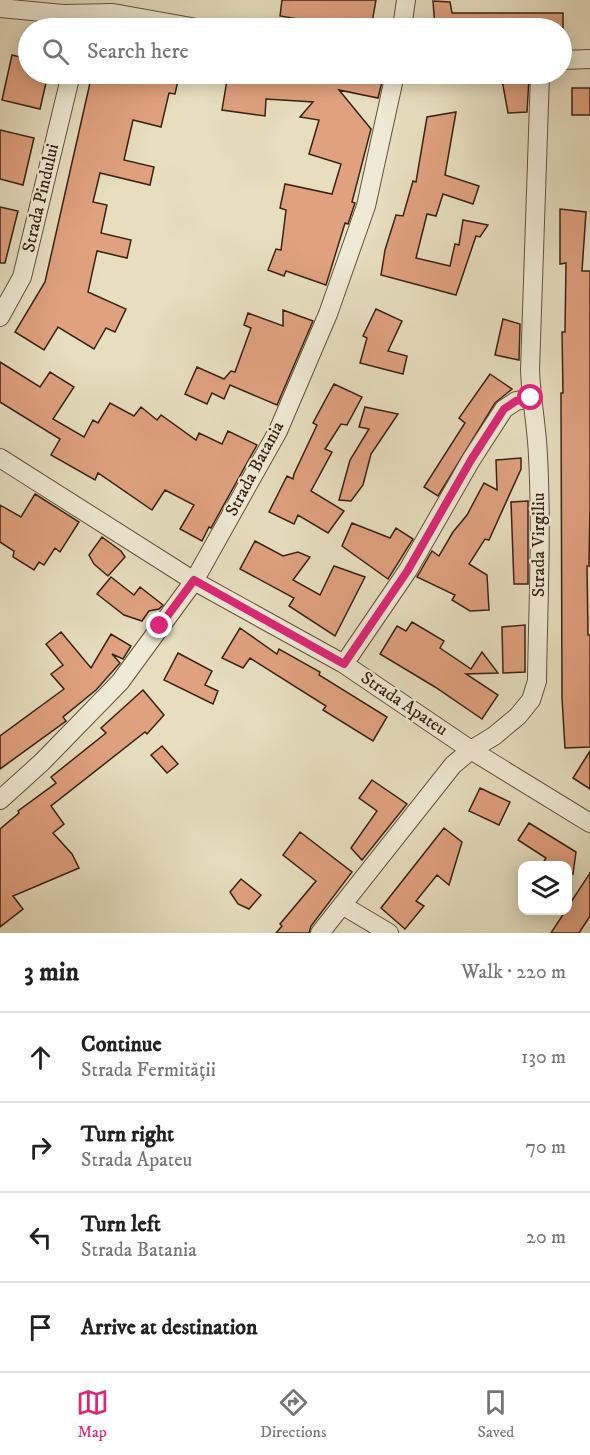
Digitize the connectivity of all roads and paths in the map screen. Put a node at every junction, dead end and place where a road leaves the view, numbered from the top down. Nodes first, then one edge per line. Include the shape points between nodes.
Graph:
1 (406, 0) edge
2 (0, 8) edge
3 (84, 14) edge
4 (140, 18) edge
5 (403, 18) edge
6 (590, 59) edge
7 (572, 60) edge
8 (69, 84) edge
9 (393, 84) edge
10 (540, 84) edge
11 (0, 317) edge
12 (531, 398) junction
13 (0, 458) edge
14 (194, 580) junction
15 (344, 664) junction
16 (471, 750) junction
17 (0, 800) edge
18 (590, 823) edge
19 (342, 905) junction
20 (320, 933) edge
21 (389, 933) edge

1 - 5 street
2 - 3 street
3 - 4 street
6 - 7 street
8 - 11 street, Strada Pindului via 22,277
9 - 14 street, Strada Batania via 366,206 328,314 278,431
10 - 12 street, Strada Virgiliu
12 - 15 street via 504,409 408,570
12 - 16 street, Strada Virgiliu via 538,455 540,541 537,681 531,700 518,716
13 - 14 street, Strada Apateu
14 - 15 street, Strada Apateu
14 - 17 street, Strada Batania via 120,682
15 - 16 street, Strada Apateu
16 - 18 street, Strada Apateu
16 - 19 street, Strada Virgiliu via 453,765
19 - 20 street, Strada Virgiliu
19 - 21 street

